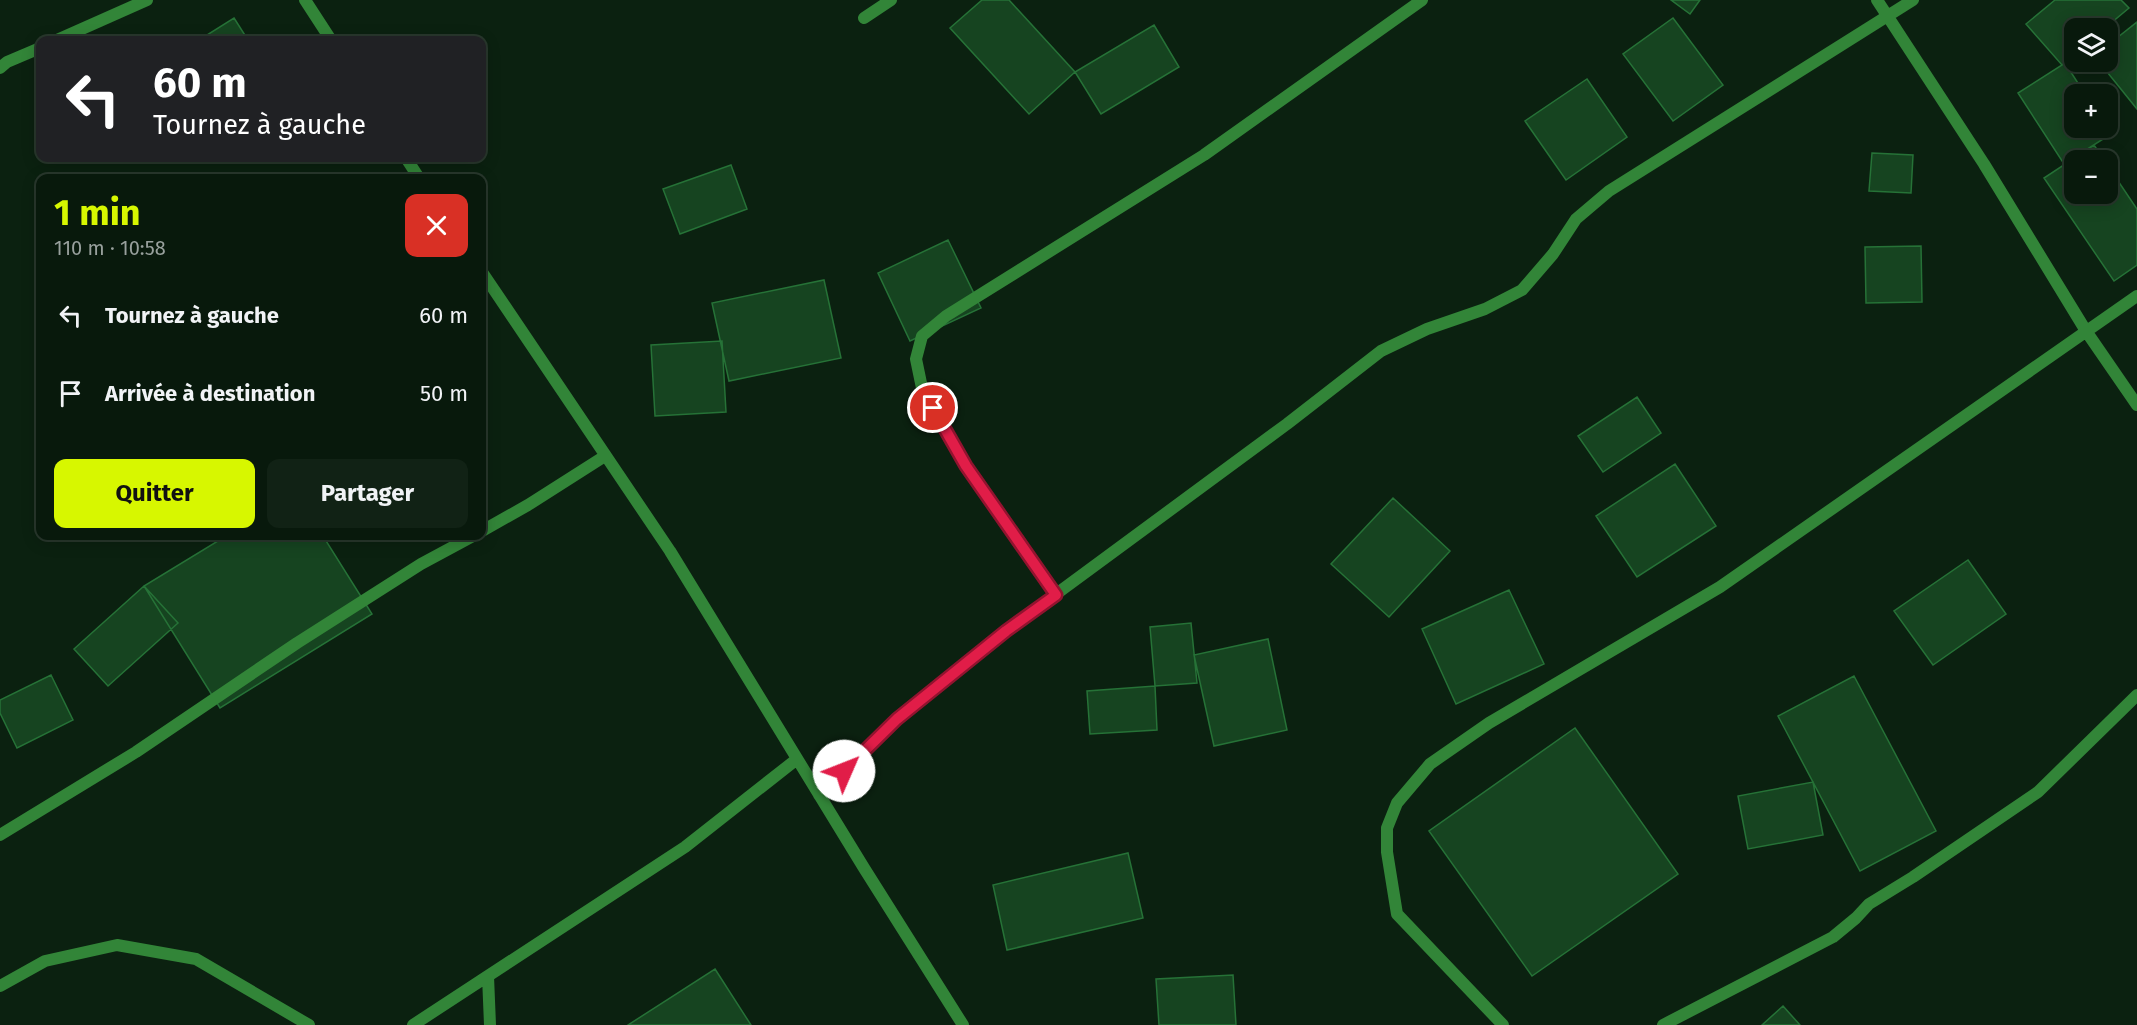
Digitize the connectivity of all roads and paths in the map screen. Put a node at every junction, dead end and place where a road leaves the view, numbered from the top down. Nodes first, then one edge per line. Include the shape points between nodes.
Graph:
1 (147, 0) edge
2 (305, 0) edge
3 (891, 0) edge
4 (1422, 0) edge
5 (1877, 0) edge
6 (1913, 0) edge
7 (1887, 16) junction
8 (864, 18) dead end
9 (66, 36) edge
10 (328, 36) edge
11 (36, 50) edge
12 (0, 68) edge
13 (486, 278) edge
14 (2137, 296) edge
15 (2086, 331) junction
16 (2137, 405) edge
17 (605, 456) junction
18 (486, 529) edge
19 (466, 540) edge
20 (1056, 595) junction
21 (2137, 695) edge
22 (797, 759) junction
23 (819, 795) junction
24 (0, 835) edge
25 (488, 976) junction
26 (0, 986) edge
27 (309, 1025) edge
28 (413, 1025) edge
29 (490, 1025) edge
30 (963, 1025) edge
31 (1503, 1025) edge
32 (1663, 1025) edge

1 - 9 street
2 - 10 street
3 - 8 street
4 - 20 street via 1204,155 946,316 922,336 916,360 922,388 966,466
5 - 7 street
6 - 7 street
7 - 15 street
7 - 20 street via 1609,191 1576,219 1553,255 1522,290 1381,351
11 - 12 street
13 - 17 street
14 - 15 street
15 - 16 street
15 - 31 street via 1720,588 1479,730 1430,764 1397,803 1387,828 1397,914
17 - 18 street
17 - 22 street via 670,552
19 - 24 street via 297,642 136,752
20 - 23 street via 897,719
21 - 32 street via 2038,792 1869,904 1833,937
22 - 23 street
22 - 25 street via 685,847
23 - 30 street
25 - 28 street
25 - 29 street
26 - 27 street via 45,961 117,945 196,959

